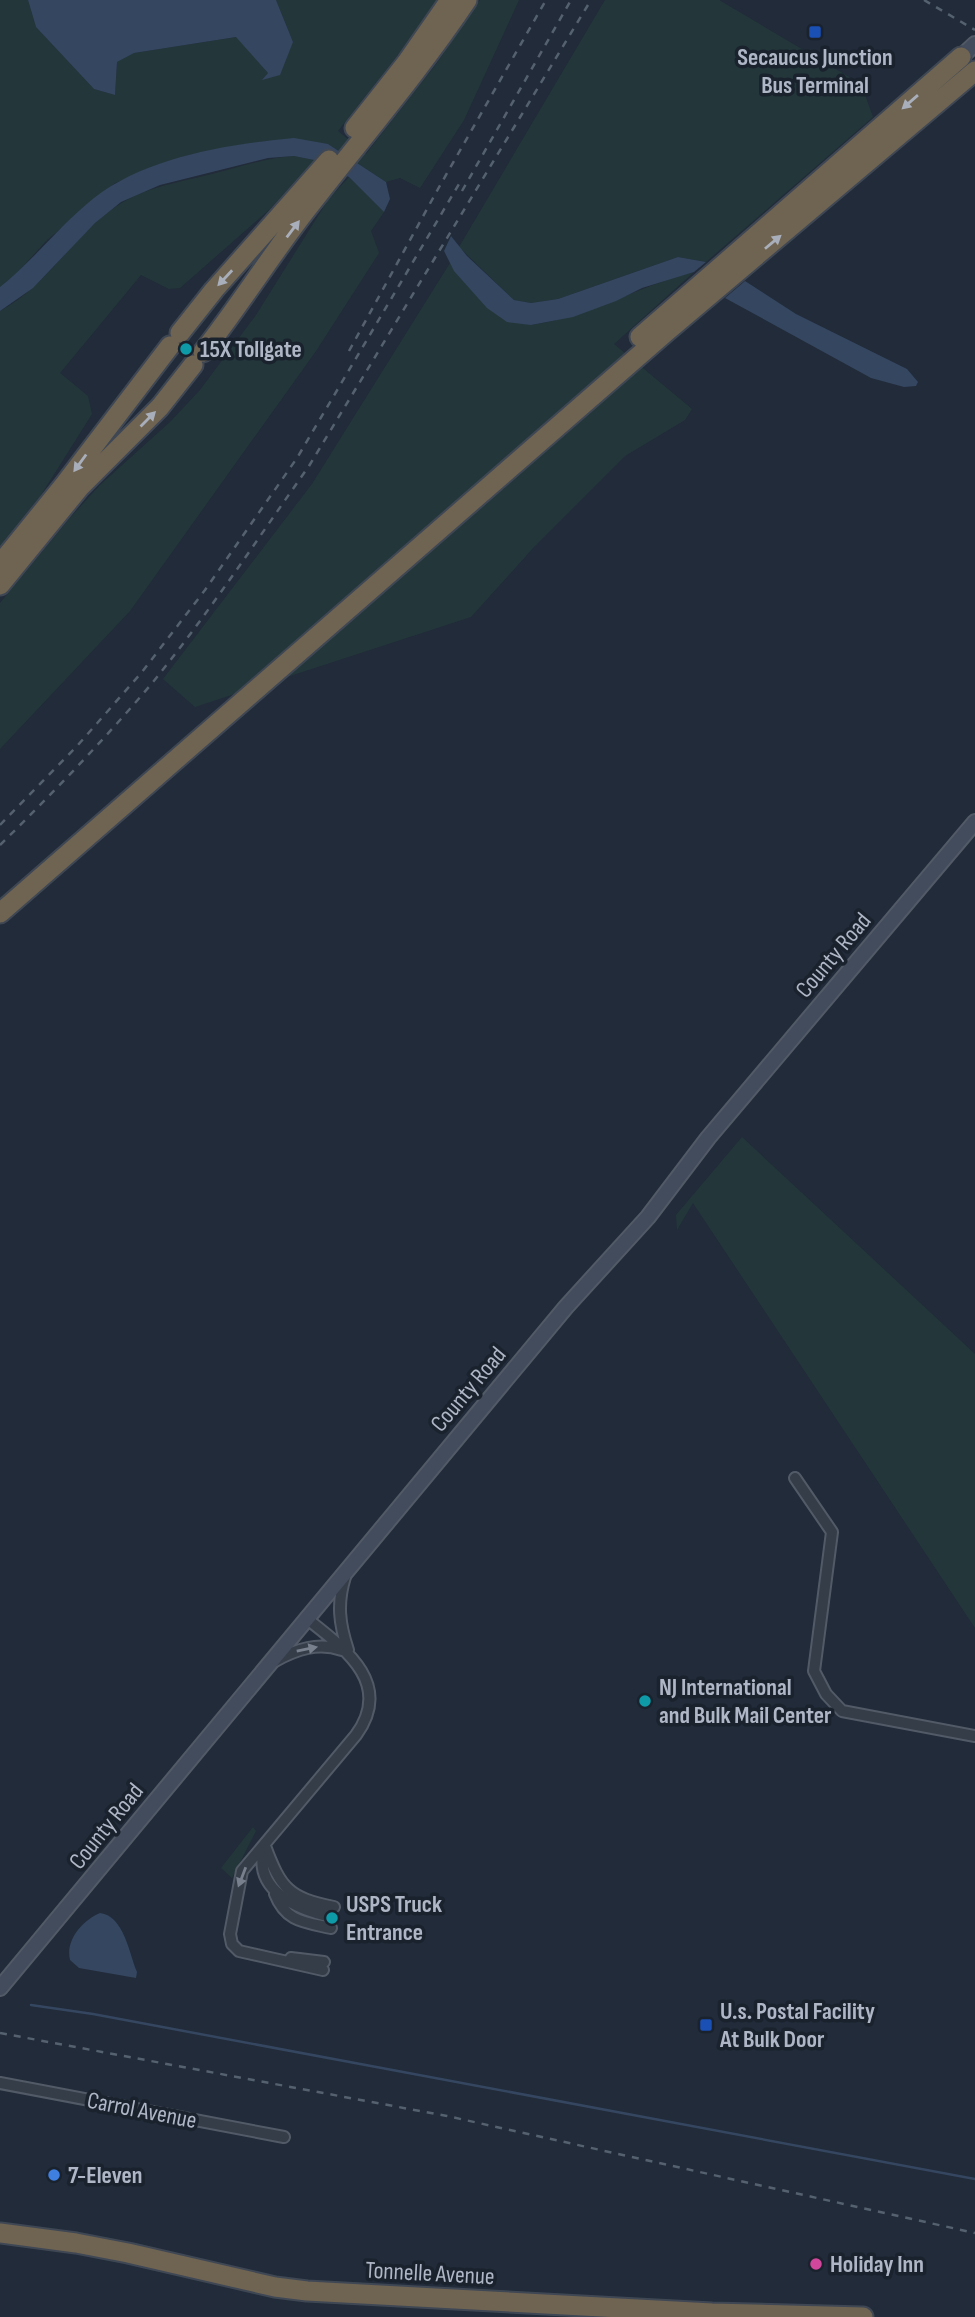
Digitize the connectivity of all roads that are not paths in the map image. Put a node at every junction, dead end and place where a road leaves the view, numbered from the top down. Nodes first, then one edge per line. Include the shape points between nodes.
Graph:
1 (450, 0) edge
2 (467, 0) edge
3 (968, 50) edge
4 (975, 71) edge
5 (358, 136) junction
6 (320, 182) junction
7 (0, 564) edge
8 (0, 585) edge
9 (975, 822) edge
10 (0, 896) edge
11 (0, 913) edge
12 (795, 1478) dead end
13 (346, 1571) junction
14 (306, 1618) junction
15 (348, 1652) junction
16 (268, 1665) junction
17 (975, 1736) edge
18 (265, 1846) junction
19 (323, 1966) dead end
20 (0, 1988) edge
21 (0, 2083) edge
22 (284, 2137) dead end
23 (0, 2233) edge
24 (0, 2244) edge
25 (633, 2317) edge
26 (863, 2317) edge

1 - 5 highway
2 - 5 highway via 423,63
3 -> 10 highway
11 -> 4 highway via 666,332
5 - 6 highway
6 -> 7 highway via 214,290
8 -> 6 highway via 80,487 160,407
9 - 13 main road, County Road via 708,1139 648,1217 566,1307
12 - 17 street via 832,1532 814,1671 827,1694 842,1711
13 - 14 main road, County Road
13 - 15 street via 339,1609
14 - 15 street
14 - 16 main road, County Road
16 -> 15 street via 313,1646
15 - 18 street via 366,1680 369,1700 364,1723
16 - 20 main road, County Road
18 - 18 street via 289,1890 332,1917 297,1907 274,1891 262,1866
18 -> 19 street via 242,1871 230,1941 239,1951
21 - 22 street, Carrol Avenue
23 - 26 highway, Tonnelle Avenue via 76,2243 307,2291
24 - 25 highway, Tonnelle Avenue via 125,2264 307,2302

